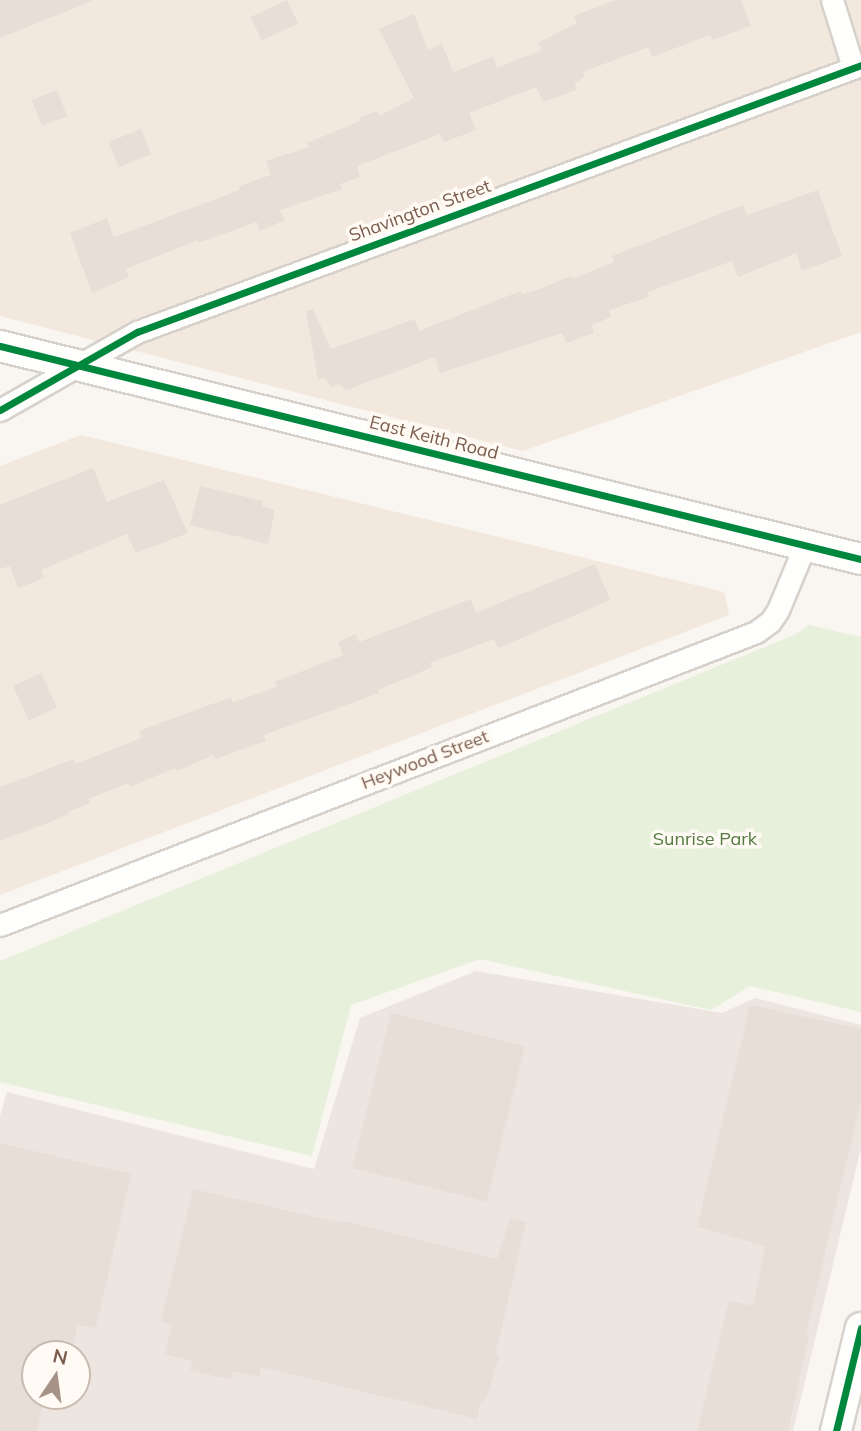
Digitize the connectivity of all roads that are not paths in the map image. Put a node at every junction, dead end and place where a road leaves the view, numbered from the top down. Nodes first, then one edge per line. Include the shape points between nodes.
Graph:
1 (832, 0) edge
2 (857, 66) edge
3 (0, 346) edge
4 (76, 366) junction
5 (0, 410) edge
6 (805, 545) junction
7 (861, 559) edge
8 (0, 925) edge
9 (861, 1328) edge
10 (836, 1431) edge

1 - 2 street
2 - 4 street, Shavington Street via 137,332
3 - 4 main road, East Keith Road
4 - 5 street, Shavington Street
4 - 6 main road, East Keith Road
6 - 7 main road, East Keith Road
6 - 8 street, Heywood Street via 778,610 771,622 756,632
9 - 10 main road

